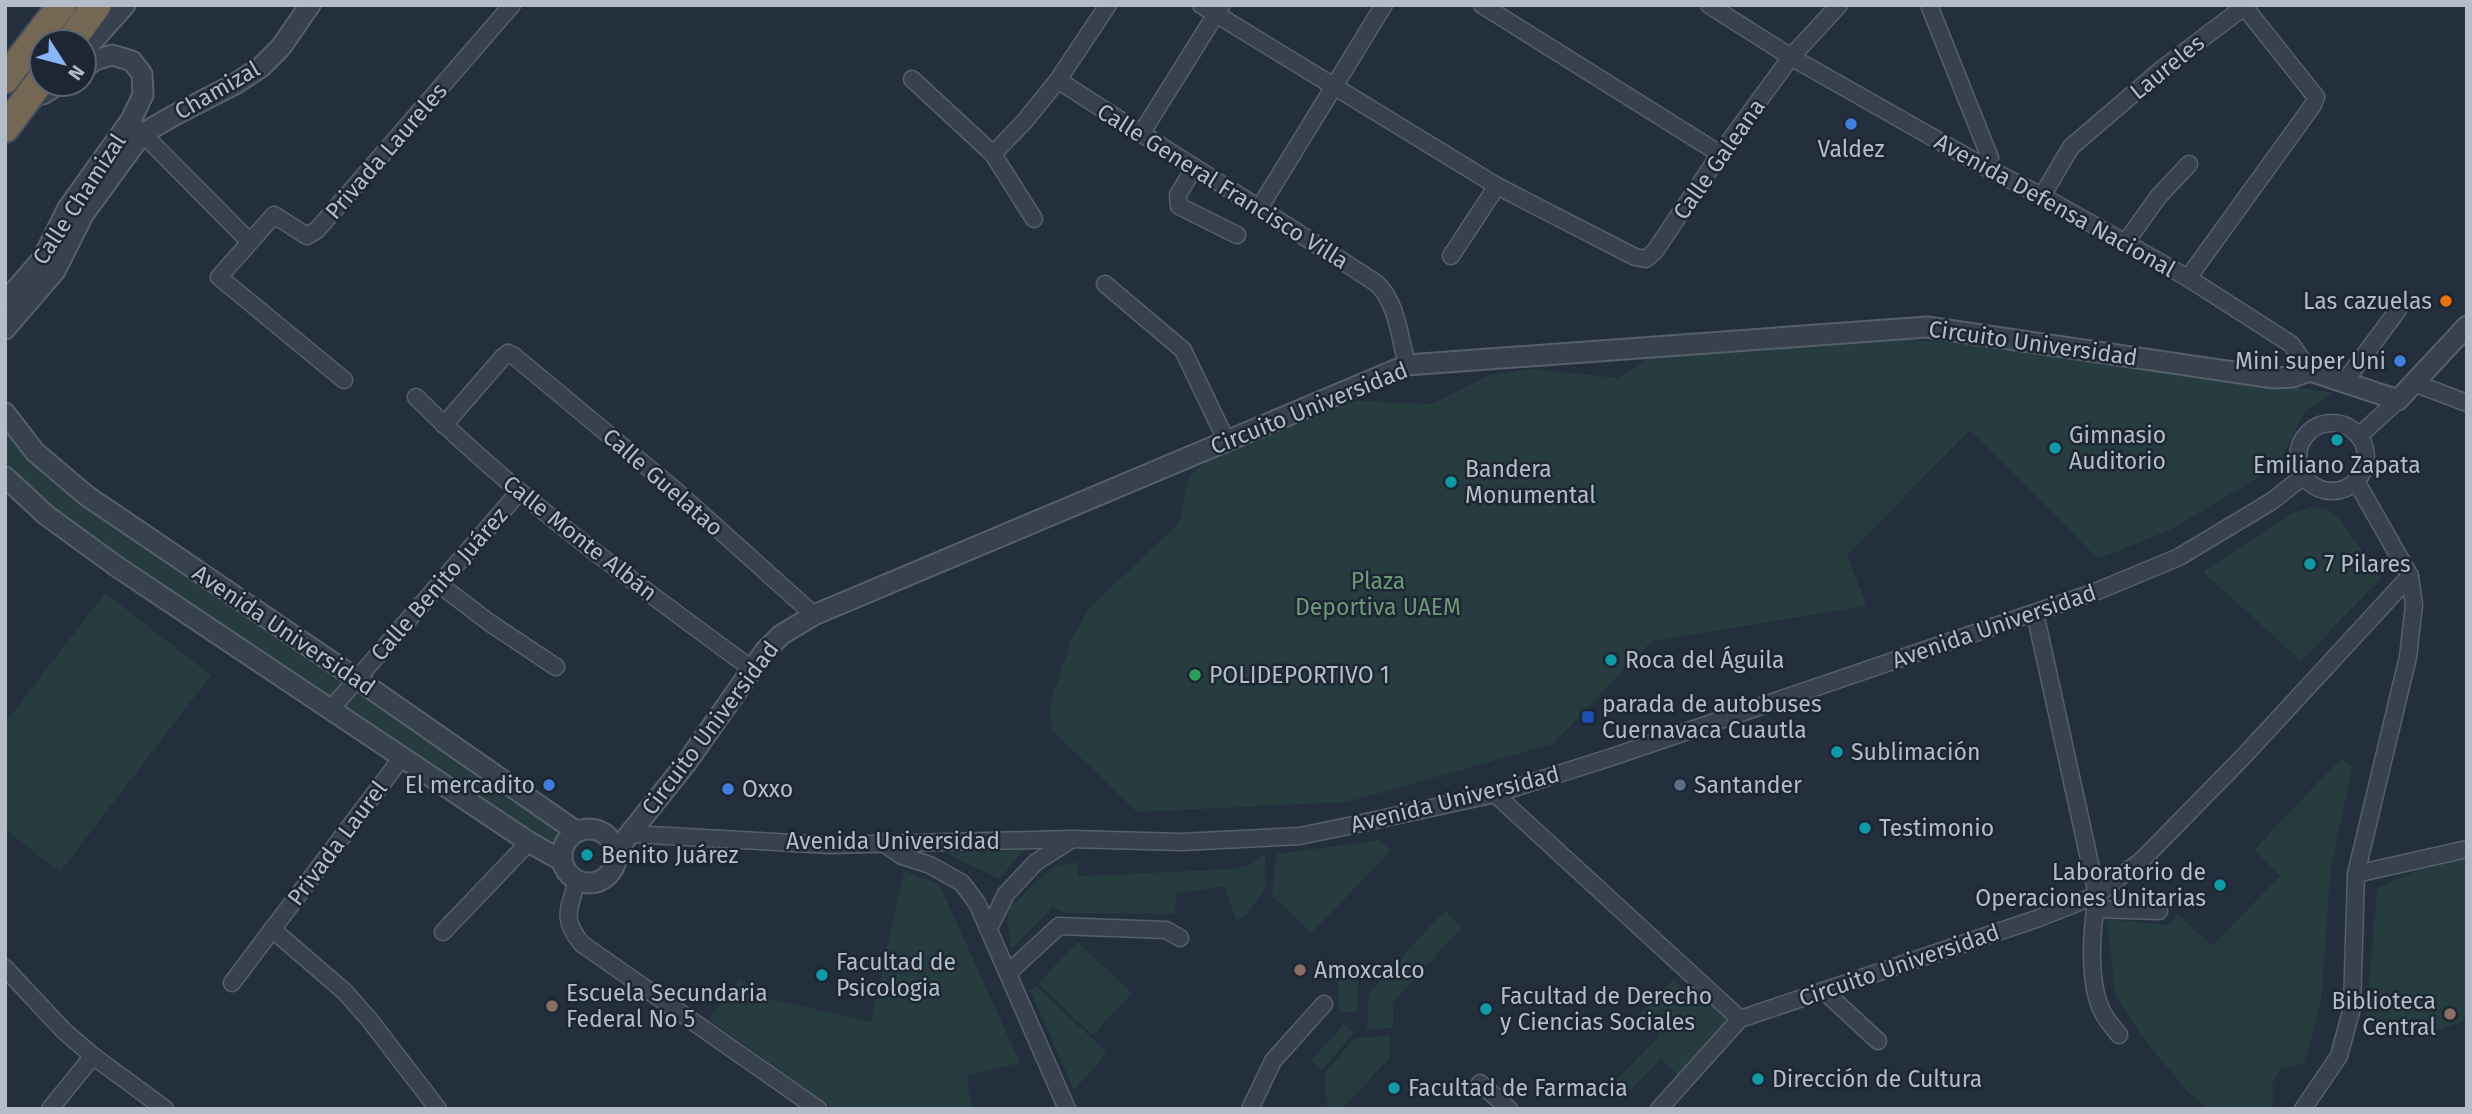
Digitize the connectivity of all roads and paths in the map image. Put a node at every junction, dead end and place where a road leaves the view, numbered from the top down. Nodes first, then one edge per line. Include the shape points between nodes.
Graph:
1 (62, 5) edge
2 (97, 5) edge
3 (125, 5) edge
4 (310, 5) edge
5 (512, 5) edge
6 (1108, 5) edge
7 (1201, 5) edge
8 (1384, 5) edge
9 (1482, 5) edge
10 (1709, 5) edge
11 (1839, 5) edge
12 (1929, 5) edge
13 (1219, 10) edge
14 (80, 28) edge
15 (98, 35) edge
16 (1791, 57) junction
17 (98, 59) edge
18 (5, 79) edge
19 (912, 79) dead end
20 (1058, 80) junction
21 (1335, 85) junction
22 (37, 98) edge
23 (136, 127) junction
24 (5, 131) edge
25 (1141, 134) junction
26 (993, 154) junction
27 (1720, 154) junction
28 (1990, 158) dead end
29 (2189, 164) dead end
30 (1194, 168) junction
31 (1497, 186) junction
32 (2042, 196) junction
33 (1260, 206) junction
34 (1034, 219) dead end
35 (1237, 235) dead end
36 (249, 241) junction
37 (2126, 242) junction
38 (1451, 256) dead end
39 (2188, 278) junction
40 (1105, 284) dead end
41 (5, 302) edge
42 (2398, 310) dead end
43 (2467, 326) edge
44 (5, 329) edge
45 (1407, 365) junction
46 (2310, 371) junction
47 (344, 380) dead end
48 (2345, 381) junction
49 (2414, 383) junction
50 (416, 397) dead end
51 (2398, 400) junction
52 (2467, 403) edge
53 (5, 413) edge
54 (444, 425) junction
55 (2359, 436) junction
56 (1226, 440) junction
57 (2304, 476) junction
58 (5, 477) edge
59 (2356, 481) junction
60 (519, 492) junction
61 (2410, 576) junction
62 (440, 585) junction
63 (2035, 613) junction
64 (814, 615) junction
65 (556, 667) dead end
66 (752, 669) junction
67 (357, 679) junction
68 (331, 709) junction
69 (403, 756) junction
70 (1495, 794) junction
71 (577, 832) junction
72 (631, 834) junction
73 (1072, 839) junction
74 (528, 842) junction
75 (883, 843) junction
76 (2467, 849) edge
77 (616, 851) junction
78 (562, 861) junction
79 (2356, 874) junction
80 (577, 881) junction
81 (2096, 902) junction
82 (2158, 911) dead end
83 (989, 928) junction
84 (272, 929) junction
85 (443, 932) dead end
86 (1180, 938) dead end
87 (5, 968) edge
88 (1009, 973) junction
89 (232, 983) dead end
90 (1824, 991) junction
91 (1324, 1004) dead end
92 (1740, 1019) junction
93 (2119, 1035) dead end
94 (1878, 1041) dead end
95 (93, 1056) junction
96 (1480, 1083) dead end
97 (50, 1109) edge
98 (164, 1109) edge
99 (438, 1109) edge
100 (818, 1109) edge
101 (1067, 1109) edge
102 (1250, 1109) edge
103 (1509, 1109) edge
104 (1659, 1109) edge
105 (2303, 1109) edge

1 - 18 highway
2 - 14 highway
3 - 15 street
4 - 23 street, Chamizal via 261,67 173,116
5 - 36 street, Privada Laureles via 317,230 301,234 274,215
6 - 20 street
7 - 13 street
8 - 21 street
9 - 27 street
10 - 16 street, Avenida Defensa Nacional
11 - 16 street, Calle Galeana
12 - 28 street
13 - 21 street
13 - 25 street
16 - 27 street, Calle Galeana
16 - 32 street, Avenida Defensa Nacional
17 - 23 street, Calle Chamizal via 112,55 132,61 142,74
19 - 26 street
20 - 25 street, Calle General Francisco Villa
20 - 26 street
21 - 31 street
21 - 33 street
22 - 24 highway
23 - 36 street
23 - 41 street, Calle Chamizal via 68,208 43,258
23 - 44 street, Calle Chamizal via 55,271
25 - 30 street, Calle General Francisco Villa
26 - 34 street
27 - 31 street, Calle Galeana via 1646,259
29 - 37 street
30 - 33 street, Calle General Francisco Villa
30 - 35 street via 1178,195 1178,206
31 - 38 street
32 - 37 street, Avenida Defensa Nacional
32 - 39 street, Laureles via 2071,147 2162,69 2240,10 2247,10 2316,97
33 - 45 street, Calle General Francisco Villa via 1376,283 1386,294
36 - 47 street via 219,277
37 - 39 street, Avenida Defensa Nacional
39 - 46 street, Avenida Defensa Nacional via 2291,344
40 - 56 street via 1183,350
42 - 48 street
43 - 49 street
45 - 46 street, Circuito Universidad via 1927,327 2274,378
45 - 56 street, Circuito Universidad
46 - 48 street
48 - 51 street
49 - 51 street
49 - 52 street
50 - 54 street, Calle Monte Albán
51 - 55 street
53 - 67 street, Avenida Universidad via 35,452 87,496
54 - 60 street, Calle Monte Albán
54 - 64 street, Calle Guelatao via 503,357 514,356 675,489
55 - 57 street via 2340,423 2328,422 2307,433 2298,454
55 - 59 street via 2366,459
56 - 64 street, Circuito Universidad
57 - 59 street via 2312,484 2334,491
57 - 63 street, Avenida Universidad via 2272,502 2179,557
58 - 68 street, Avenida Universidad via 46,515 116,566
59 - 61 street
60 - 62 street, Calle Benito Juárez
60 - 66 street, Calle Monte Albán
61 - 79 street via 2414,605 2408,657
61 - 81 street, Circuito Universidad via 2234,767
62 - 65 street
62 - 67 street, Calle Benito Juárez
63 - 70 street, Avenida Universidad
63 - 81 street
64 - 66 street, Circuito Universidad via 780,635
66 - 72 street, Circuito Universidad
67 - 68 street, Calle Benito Juárez
67 - 71 street, Avenida Universidad
68 - 69 street, Avenida Universidad
69 - 74 street, Avenida Universidad
69 - 84 street, Privada Laurel
70 - 73 street, Avenida Universidad via 1300,836 1181,842
70 - 92 street
71 - 77 street via 601,832 611,839
71 - 78 street via 565,844
72 - 75 street, Avenida Universidad via 830,845
72 - 77 street, Circuito Universidad
73 - 75 street, Avenida Universidad
73 - 83 street via 1036,862 1006,894
74 - 78 street, Avenida Universidad
74 - 85 street
75 - 83 street via 962,883
76 - 79 street
77 - 80 street via 614,867 602,880
78 - 80 street
79 - 105 street via 2352,1008 2339,1056
80 - 100 street via 568,914 571,931 582,944
81 - 82 street
81 - 90 street, Circuito Universidad
81 - 93 street via 2093,971 2102,1012
83 - 88 street
84 - 89 street, Privada Laurel
84 - 99 street, Privada Laurel via 345,992
86 - 88 street via 1166,930 1059,926
87 - 95 street
88 - 101 street
90 - 92 street, Circuito Universidad
90 - 94 street
91 - 102 street via 1273,1062
92 - 104 street, Circuito Universidad
95 - 97 street
95 - 98 street
96 - 103 street

